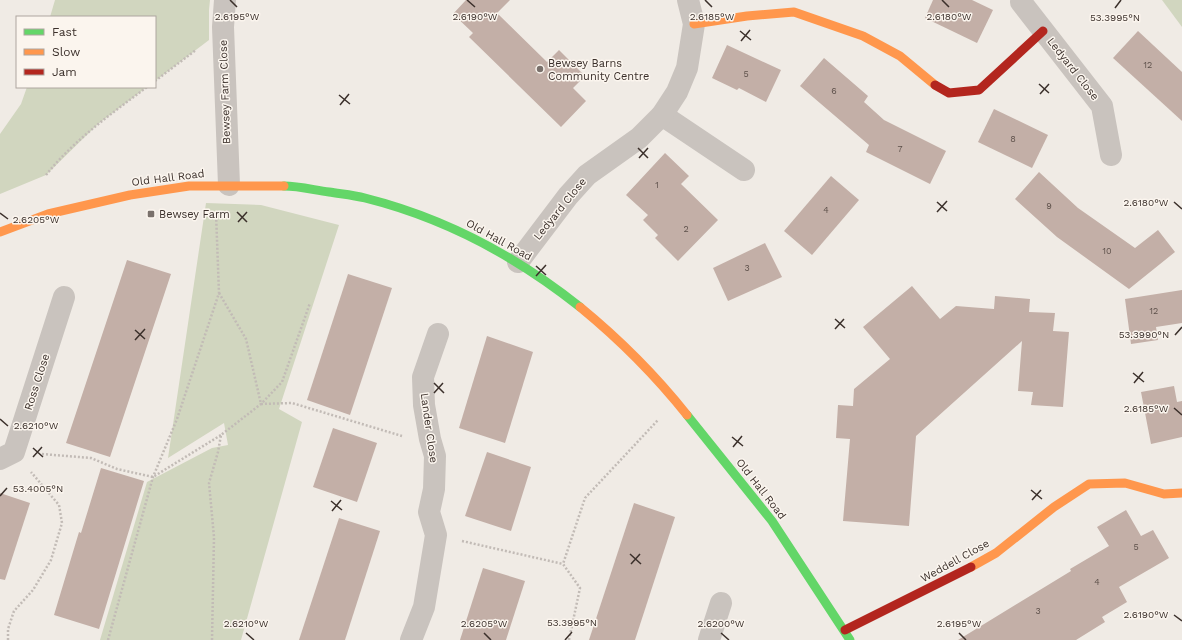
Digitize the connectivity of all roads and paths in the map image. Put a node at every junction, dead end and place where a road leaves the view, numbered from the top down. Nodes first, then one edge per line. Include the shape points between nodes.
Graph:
1 (225, 0) edge
2 (688, 0) edge
3 (1021, 2) dead end
4 (694, 24) junction
5 (1043, 31) junction
6 (197, 49) dead end
7 (156, 80) edge
8 (146, 88) edge
9 (662, 114) junction
10 (1111, 155) dead end
11 (744, 170) dead end
12 (46, 175) dead end
13 (229, 185) junction
14 (216, 210) dead end
15 (0, 232) edge
16 (518, 262) junction
17 (219, 293) junction
18 (64, 297) dead end
19 (310, 303) dead end
20 (438, 334) dead end
21 (676, 401) junction
22 (261, 404) junction
23 (221, 435) junction
24 (430, 439) junction
25 (7, 456) edge
26 (153, 477) junction
27 (1182, 493) edge
28 (436, 535) junction
29 (563, 564) junction
30 (721, 602) dead end
31 (845, 630) junction
32 (8, 640) edge
33 (108, 640) edge
34 (212, 640) edge
35 (411, 640) edge
36 (569, 640) edge
37 (709, 640) edge
38 (850, 640) edge

1 - 13 street, Bewsey Farm Close via 223,27
2 - 4 street, Ledyard Close
3 - 5 street, Ledyard Close
4 - 5 street, Ledyard Close via 794,12 863,36 900,56 931,84 949,93 979,90
4 - 9 street, Ledyard Close via 687,68 677,92
5 - 10 street, Ledyard Close via 1102,106
6 - 7 path
8 - 12 path via 98,124 57,161
9 - 11 street
9 - 16 street, Ledyard Close via 639,138 587,175
13 - 15 street, Old Hall Road via 189,186 130,194 48,214
13 - 16 street, Old Hall Road via 288,186 364,198 415,213 466,234
14 - 17 path
16 - 21 street, Old Hall Road via 602,324
17 - 22 path via 246,340
17 - 26 path via 177,419
18 - 25 street, Ross Close
19 - 22 path via 282,382
20 - 24 street, Lander Close via 423,377 424,405
21 - 29 path via 585,498
21 - 31 street, Old Hall Road via 772,521
22 - 23 path
22 - 24 path via 292,403 416,440
23 - 26 path
23 - 34 path via 208,483 214,537
24 - 28 street, Lander Close via 435,456 430,512
25 - 26 path via 91,458 117,469
25 - 32 path via 59,505 62,523 51,560 33,590 14,611 8,629
26 - 33 path
27 - 31 street, Weddell Close via 1164,494 1125,483 1089,484 1054,507 996,553 961,574
28 - 29 path
28 - 35 street, Lander Close via 424,607
29 - 36 path via 580,588
30 - 37 street
31 - 38 street, Old Hall Road

